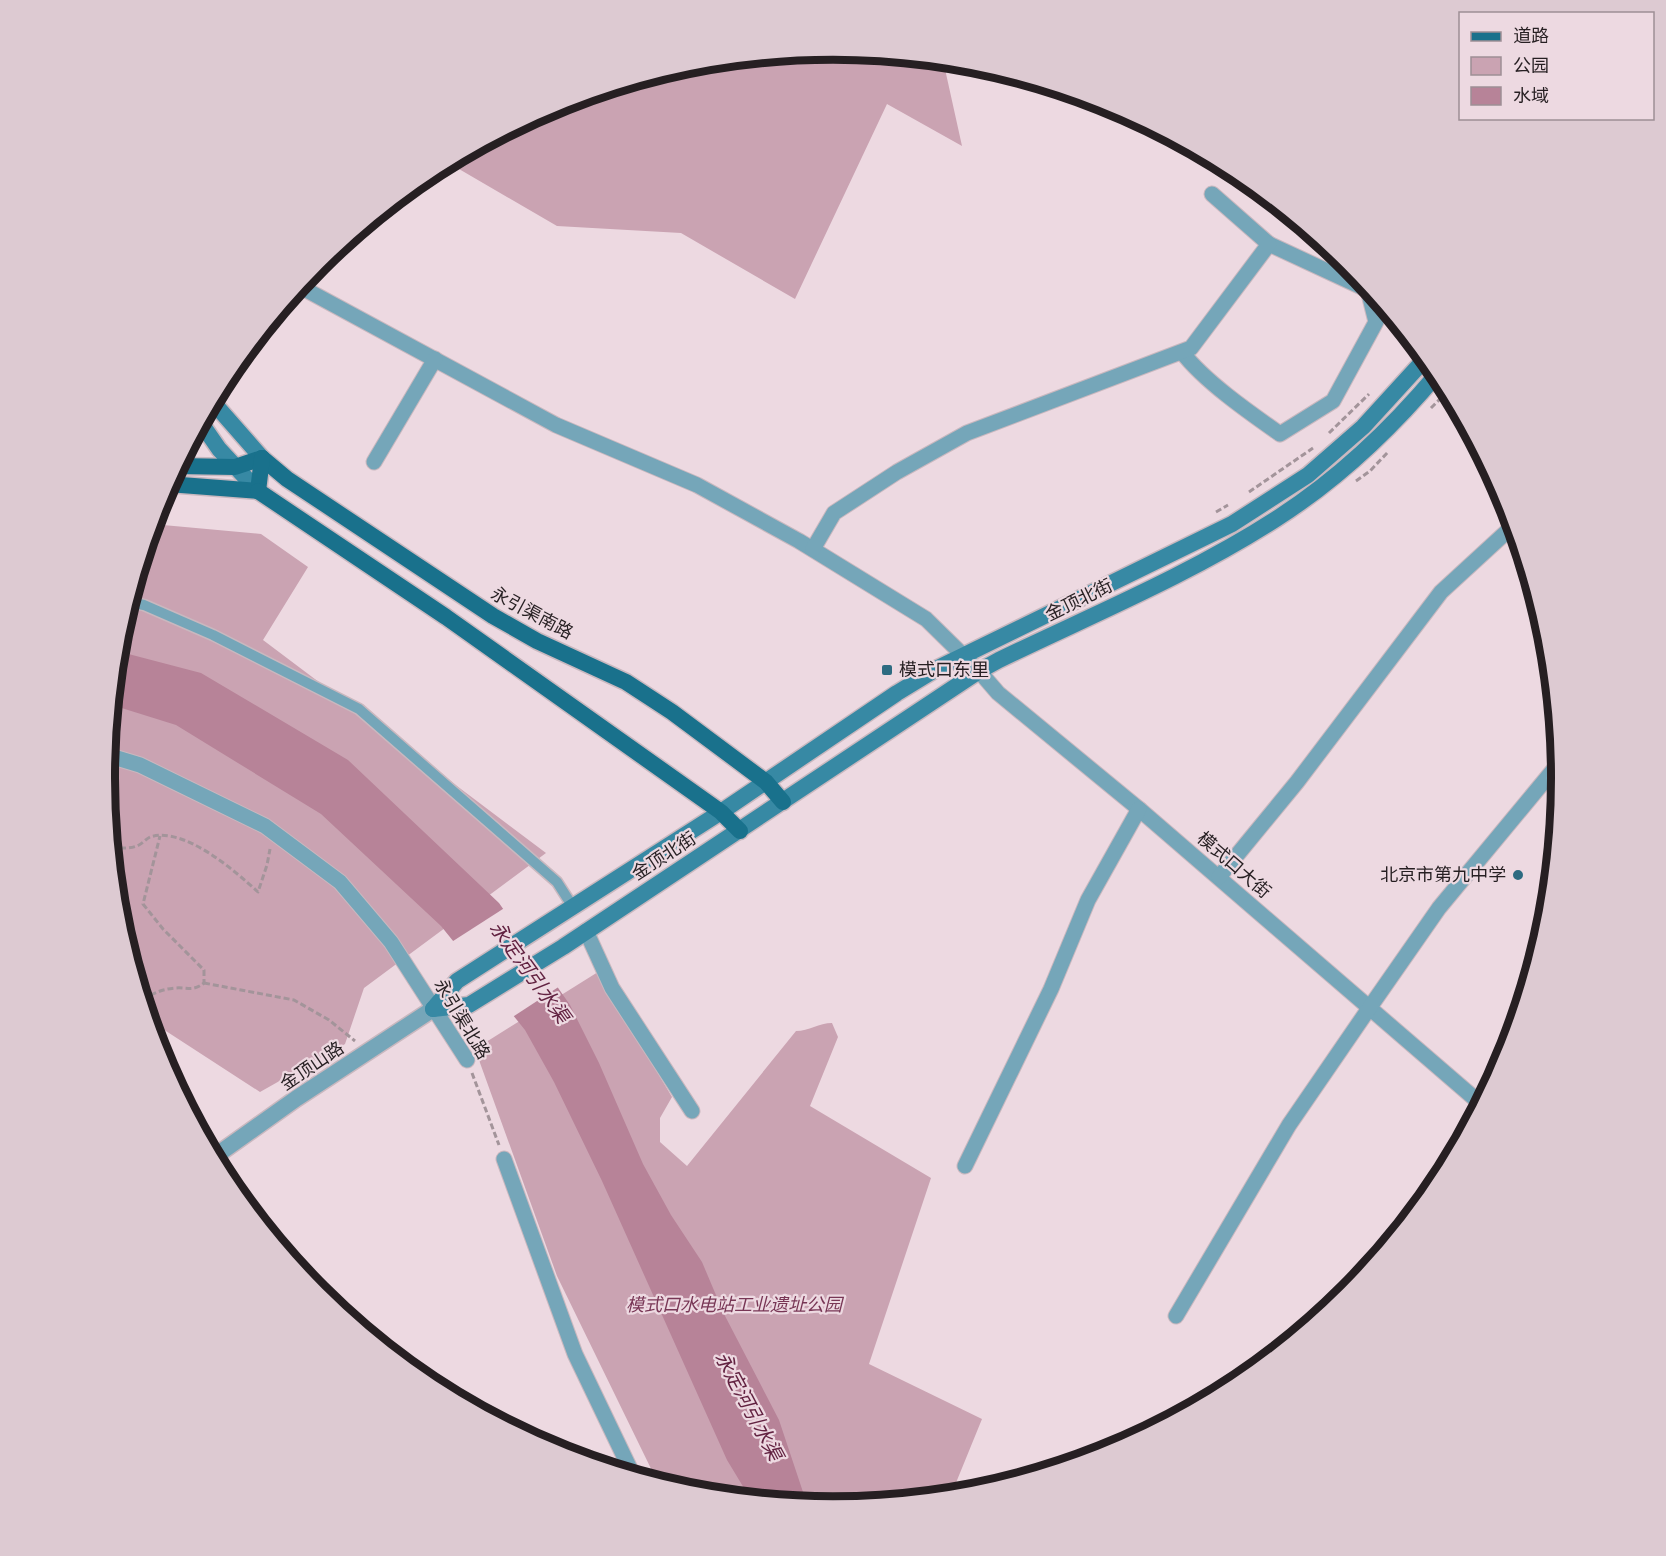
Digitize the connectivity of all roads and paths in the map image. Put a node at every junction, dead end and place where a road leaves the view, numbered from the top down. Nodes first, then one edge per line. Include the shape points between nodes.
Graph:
1 (1212, 194) dead end
2 (1269, 244) junction
3 (1353, 283) edge
4 (307, 290) edge
5 (1371, 303) edge
6 (1182, 352) junction
7 (435, 359) junction
8 (1420, 365) edge
9 (1431, 381) edge
10 (1375, 387) dead end
11 (218, 408) edge
12 (205, 429) edge
13 (1322, 440) dead end
14 (1314, 447) dead end
15 (262, 458) junction
16 (374, 462) dead end
17 (186, 466) edge
18 (235, 467) junction
19 (178, 485) edge
20 (258, 491) junction
21 (1243, 496) dead end
22 (1234, 502) dead end
23 (1215, 512) dead end
24 (1507, 531) edge
25 (813, 549) junction
26 (136, 604) edge
27 (962, 656) junction
28 (979, 671) junction
29 (116, 758) edge
30 (1551, 773) edge
31 (766, 782) junction
32 (783, 802) junction
33 (1139, 809) junction
34 (721, 812) junction
35 (740, 831) junction
36 (159, 836) junction
37 (279, 836) junction
38 (119, 848) edge
39 (1219, 878) junction
40 (573, 907) junction
41 (586, 931) junction
42 (204, 983) junction
43 (149, 995) edge
44 (1370, 1007) junction
45 (433, 1009) junction
46 (366, 1053) junction
47 (467, 1060) joint
48 (1475, 1099) edge
49 (692, 1111) dead end
50 (221, 1153) edge
51 (504, 1159) joint
52 (965, 1166) dead end
53 (1176, 1316) dead end
54 (629, 1466) edge

1 - 2 street
2 - 3 street
2 - 6 street via 1191,348
4 - 7 street
5 - 6 street via 1376,322 1333,401 1280,434
6 - 25 street via 967,433 834,513
7 - 16 street
7 - 25 street via 556,425 697,485
8 - 27 main road, 金顶北街 via 1363,427 1308,475 1232,525
9 - 28 main road, 金顶北街 via 1339,472 1277,518 1207,561
10 - 13 path
11 - 15 main road
12 - 18 main road
14 - 21 path
15 - 18 main road
15 - 20 main road
15 - 31 main road, 永引渠南路 via 461,596 537,641 626,682
17 - 18 main road
18 - 20 main road
19 - 20 main road
20 - 34 main road via 446,617
22 - 23 path
24 - 39 street via 1441,592
25 - 27 street via 926,619
26 - 40 street via 213,635 359,709 557,882
27 - 28 street, 模式口大街
27 - 31 main road, 金顶北街 via 897,693
28 - 32 main road, 金顶北街
28 - 33 street, 模式口大街 via 998,693
29 - 37 street, 永引渠北路 via 140,765 265,825
30 - 44 street via 1439,908
31 - 32 main road, 永引渠南路
31 - 34 main road, 金顶北街
32 - 35 main road, 金顶北街
33 - 39 street, 模式口大街
33 - 52 street via 1088,900 1051,989
34 - 35 main road
34 - 40 main road, 金顶北街
35 - 41 main road, 金顶北街
36 - 37 path via 195,845 258,892 269,849
36 - 38 path via 136,847
36 - 42 path via 143,904 204,970
37 - 45 street, 永引渠北路 via 340,882 391,942
39 - 44 street, 模式口大街
40 - 45 main road, 金顶北街 via 457,981
41 - 45 main road, 金顶北街 via 469,1005
41 - 49 street via 612,988
42 - 43 path via 195,989 176,987
42 - 46 path via 294,1000 329,1020
44 - 48 street, 模式口大街
44 - 53 street via 1289,1125
45 - 46 street, 金顶山路
45 - 47 street, 永引渠北路
46 - 50 street, 金顶山路
47 - 51 path, 永引渠北路
51 - 54 street via 575,1354

